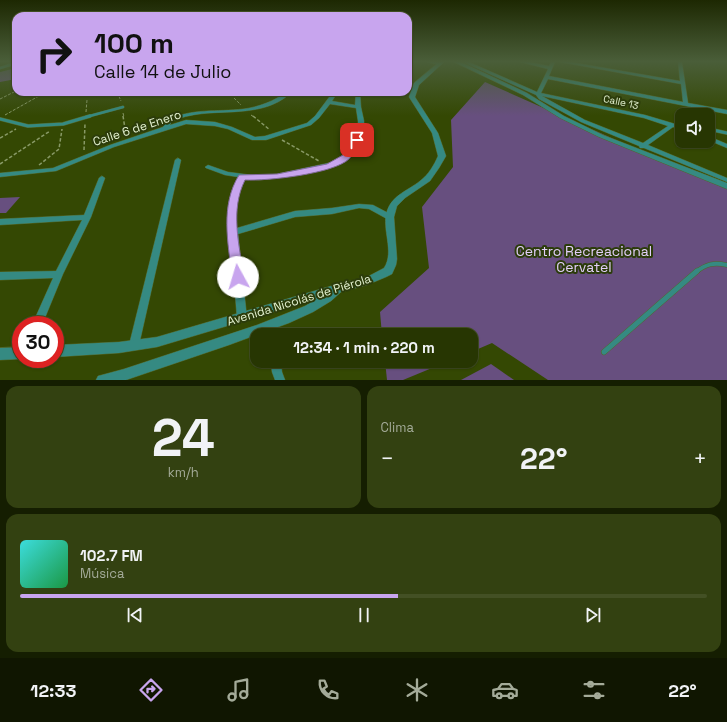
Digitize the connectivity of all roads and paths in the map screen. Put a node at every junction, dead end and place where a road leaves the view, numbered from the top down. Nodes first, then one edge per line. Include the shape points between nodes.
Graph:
1 (421, 80) edge
2 (494, 80) edge
3 (505, 80) edge
4 (544, 80) edge
5 (565, 80) edge
6 (667, 80) edge
7 (683, 80) edge
8 (683, 83) junction
9 (12, 93) edge
10 (538, 94) junction
11 (39, 96) edge
12 (87, 96) edge
13 (119, 96) edge
14 (283, 96) edge
15 (334, 96) edge
16 (358, 96) edge
17 (0, 99) edge
18 (563, 100) junction
19 (330, 102) junction
20 (686, 104) junction
21 (123, 107) junction
22 (358, 107) junction
23 (556, 107) junction
24 (706, 108) edge
25 (715, 110) edge
26 (727, 112) edge
27 (0, 118) edge
28 (85, 118) junction
29 (63, 124) junction
30 (23, 125) junction
31 (59, 125) junction
32 (672, 125) junction
33 (675, 126) edge
34 (166, 128) junction
35 (715, 130) edge
36 (727, 133) edge
37 (0, 138) edge
38 (127, 140) junction
39 (715, 141) edge
40 (727, 146) edge
41 (642, 147) junction
42 (84, 158) junction
43 (178, 160) dead end
44 (0, 164) edge
45 (208, 167) dead end
46 (28, 174) junction
47 (0, 175) edge
48 (242, 177) junction
49 (102, 178) dead end
50 (727, 180) edge
51 (727, 186) edge
52 (86, 216) junction
53 (389, 217) junction
54 (0, 222) edge
55 (234, 232) junction
56 (727, 265) edge
57 (59, 274) junction
58 (0, 276) edge
59 (338, 288) junction
60 (41, 316) edge
61 (242, 318) junction
62 (277, 328) edge
63 (250, 337) edge
64 (134, 345) junction
65 (64, 350) edge
66 (604, 352) dead end
67 (12, 353) edge
68 (0, 354) edge
69 (277, 368) edge
70 (102, 380) edge
71 (105, 380) edge
72 (280, 380) edge

1 - 53 street via 416,84 412,97 435,133 442,156 427,179 391,208
2 - 51 street via 601,136
3 - 10 street, Calle 13
4 - 10 street
5 - 20 street
6 - 8 street
7 - 8 street
8 - 20 street
9 - 17 path
10 - 18 street, Calle 13
10 - 23 street
11 - 27 path
12 - 28 path
13 - 21 path
14 - 34 street via 248,110 181,116 170,121
15 - 19 street, Calle 6 de Enero
16 - 22 street
18 - 23 street via 557,102
18 - 32 street, Calle 13
19 - 22 street
19 - 34 street, Calle 6 de Enero via 309,124 266,138 254,138 230,128 202,122 182,123
20 - 24 street
21 - 28 lane
21 - 38 path
22 - 48 street via 361,126 357,140 350,153 335,164 277,176
23 - 41 street
25 - 26 street
27 - 30 lane
28 - 29 lane
28 - 42 path
29 - 31 lane
29 - 46 path via 59,149
30 - 31 lane
30 - 37 path
31 - 44 path
32 - 33 street, Calle 13
32 - 41 street
34 - 38 street, Calle 6 de Enero
35 - 36 lane
38 - 42 street, Calle 6 de Enero
39 - 40 street
41 - 50 street
42 - 46 street, Calle 6 de Enero via 58,169
43 - 64 street
45 - 48 street
46 - 47 street, Calle 6 de Enero
48 - 55 street via 234,192 231,221
49 - 52 street
52 - 54 street
52 - 57 street
53 - 55 street via 370,207 359,206 295,214
53 - 59 street, Avenida Nicolás de Piérola via 393,256 387,272
55 - 61 street
56 - 66 lane via 709,263 702,267
57 - 58 street
57 - 60 street
59 - 61 street, Avenida Nicolás de Piérola
59 - 62 street via 335,294
61 - 64 street, Avenida Nicolás de Piérola via 158,342
63 - 71 street
64 - 65 street, Avenida Nicolás de Piérola
67 - 68 street
69 - 72 street
70 - 71 street

